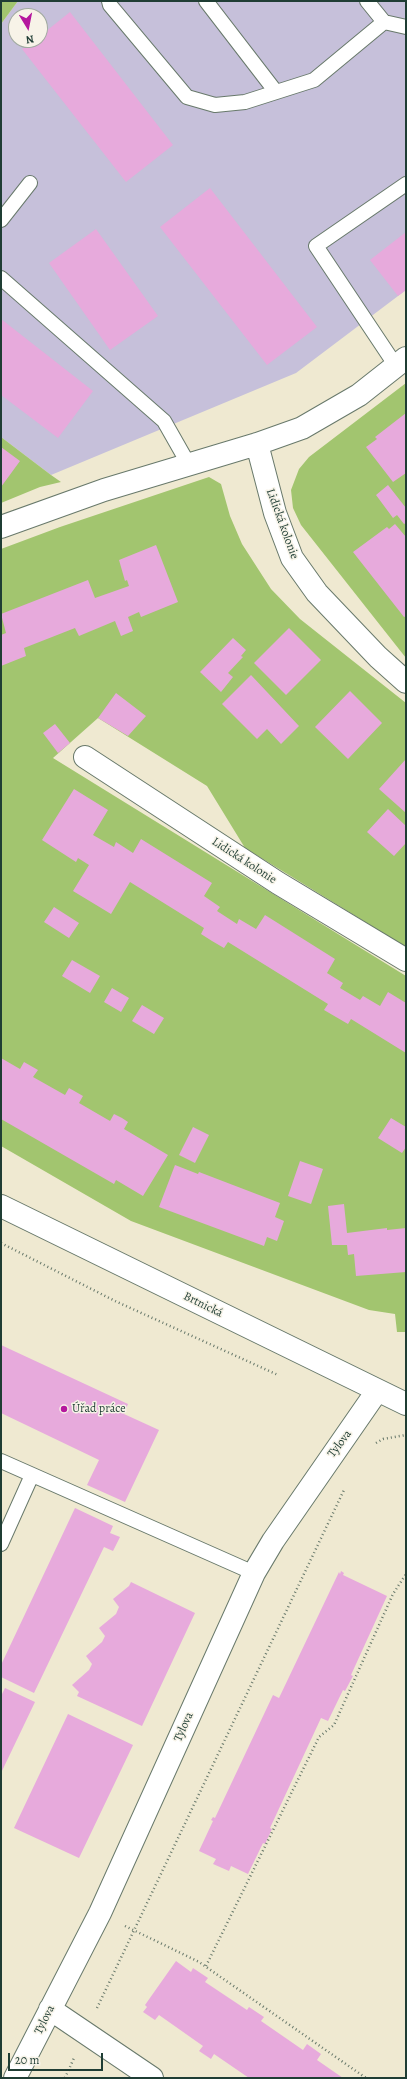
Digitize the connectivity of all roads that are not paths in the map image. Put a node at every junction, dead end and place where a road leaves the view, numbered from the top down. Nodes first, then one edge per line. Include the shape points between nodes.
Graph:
1 (109, 1) edge
2 (206, 1) edge
3 (367, 1) edge
4 (384, 22) junction
5 (406, 27) edge
6 (276, 92) junction
7 (30, 183) dead end
8 (406, 184) edge
9 (1, 220) edge
10 (1, 278) edge
11 (401, 362) edge
12 (257, 444) junction
13 (189, 465) junction
14 (1, 527) edge
15 (406, 682) edge
16 (84, 758) dead end
17 (406, 960) edge
18 (1, 1206) edge
19 (377, 1391) junction
20 (406, 1404) edge
21 (1, 1461) edge
22 (32, 1475) junction
23 (1, 1544) edge
24 (254, 1574) junction
25 (50, 2009) junction
26 (15, 2078) edge
27 (152, 2078) edge

1 - 6 lane via 187,97 215,105 245,102
2 - 6 lane
3 - 4 lane
4 - 5 lane
4 - 6 lane via 314,80
7 - 9 lane
8 - 11 lane via 316,246
10 - 13 lane via 164,421
11 - 12 street via 359,395 302,428
12 - 13 street
12 - 15 street, Lidická kolonie via 275,513 292,558 317,593 378,657
13 - 14 street via 104,490
16 - 17 street, Lidická kolonie via 278,883
18 - 19 street, Brtnická
19 - 20 street, Brtnická
19 - 24 street, Tylova via 331,1454
21 - 22 lane
22 - 23 lane
22 - 24 lane
24 - 25 street, Tylova via 100,1914
25 - 26 street, Tylova
25 - 27 street

